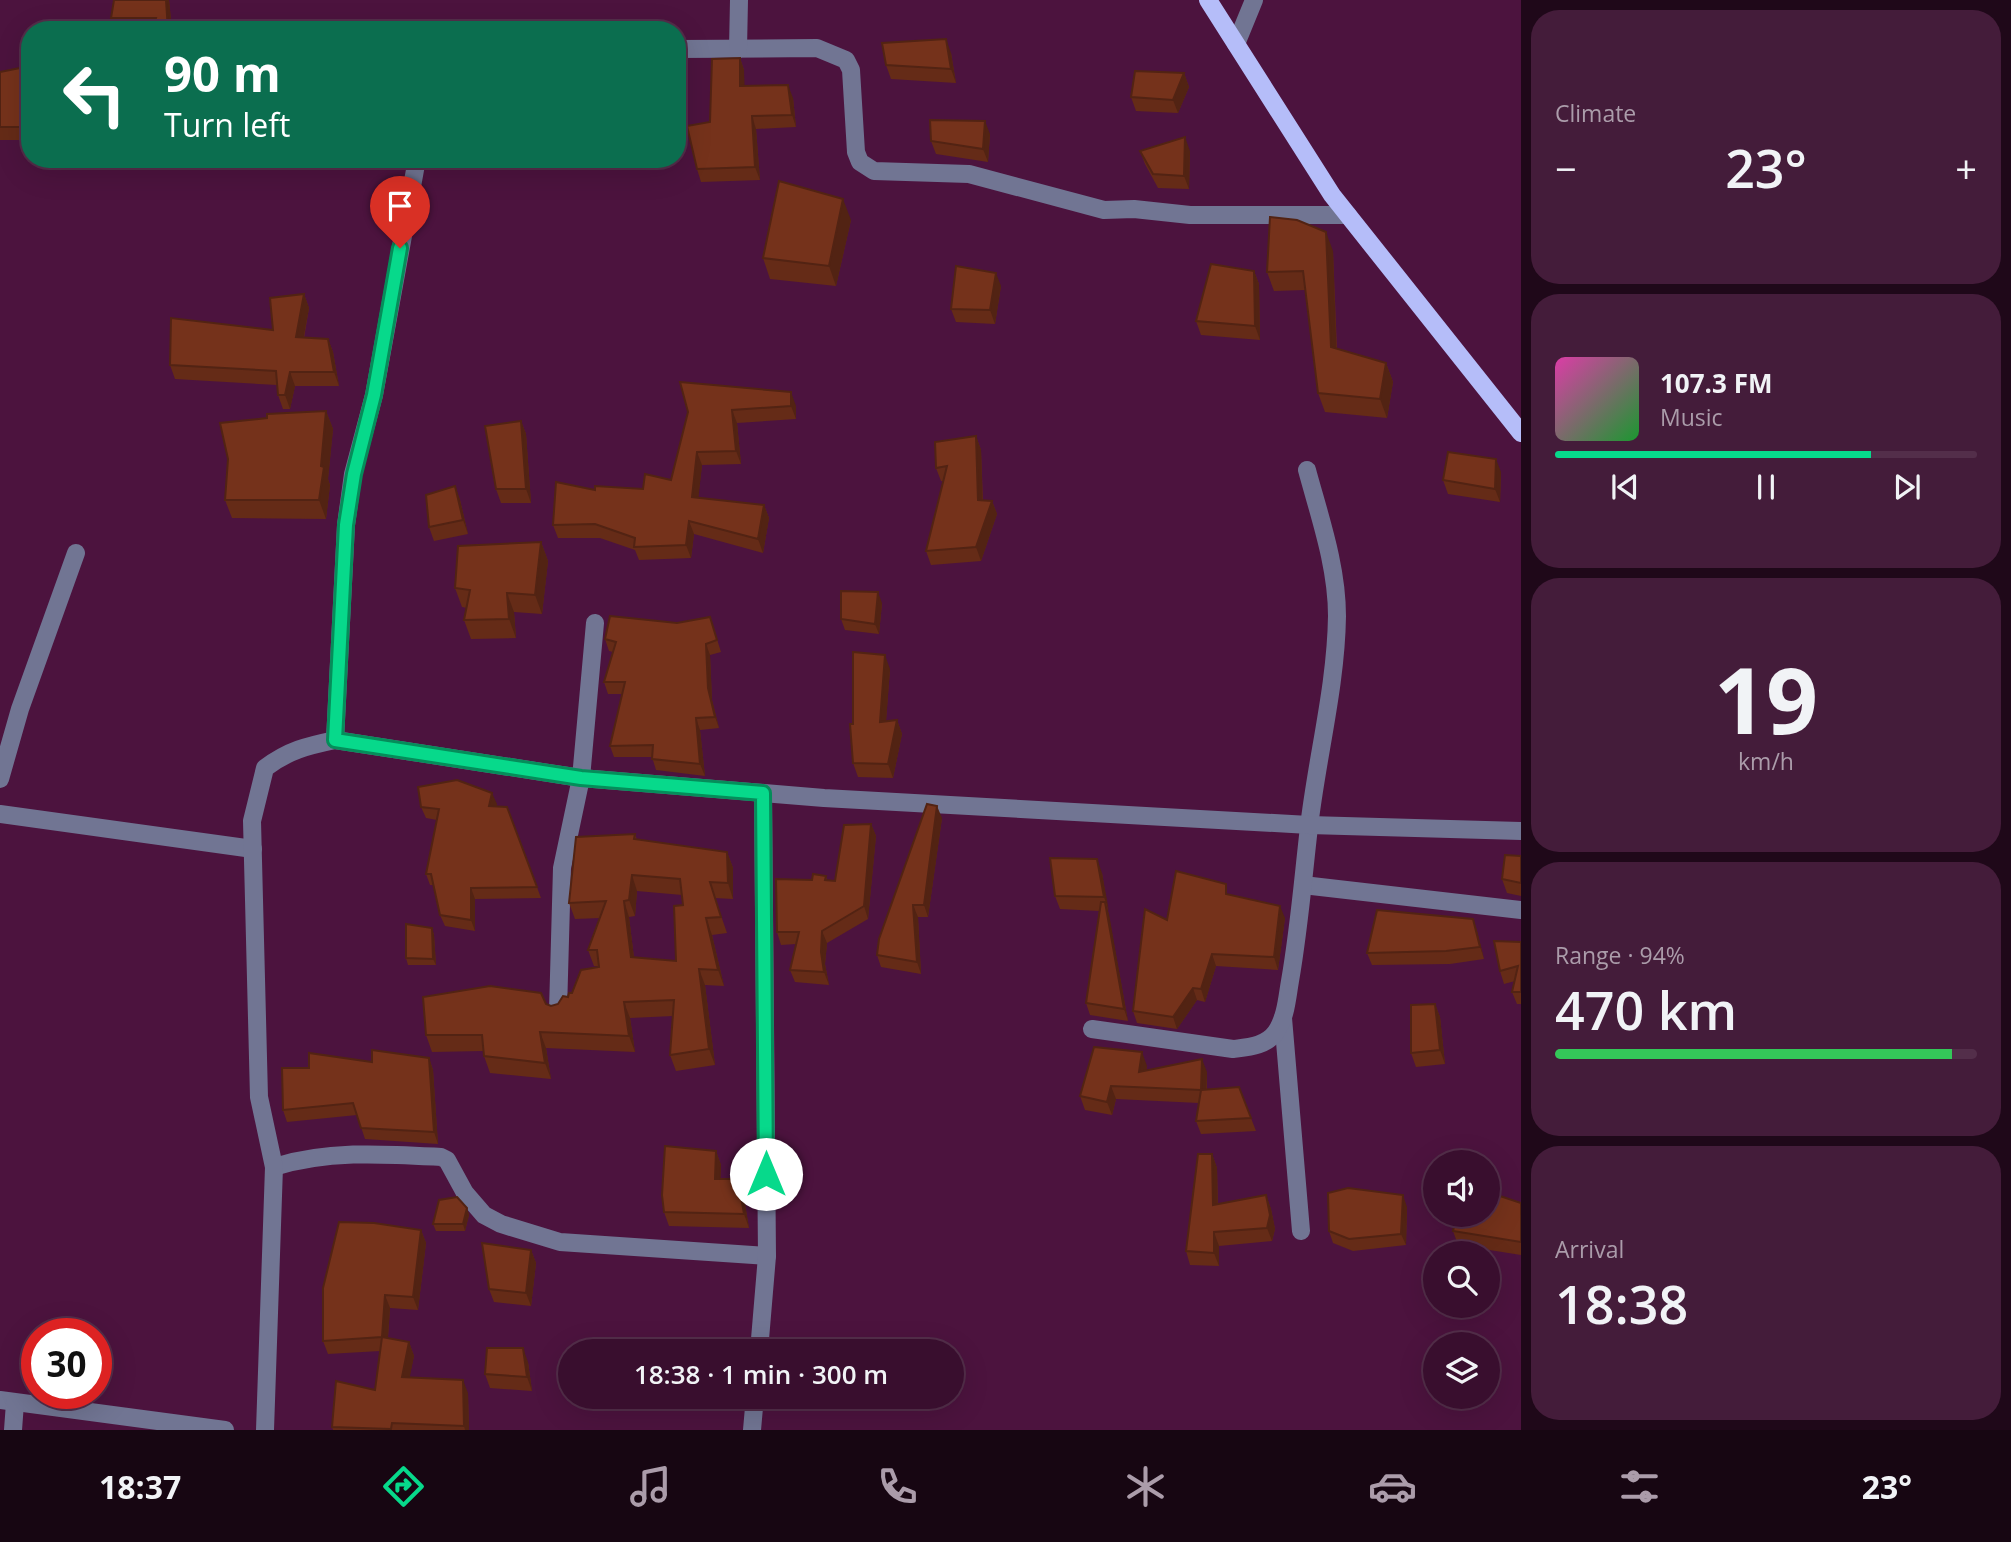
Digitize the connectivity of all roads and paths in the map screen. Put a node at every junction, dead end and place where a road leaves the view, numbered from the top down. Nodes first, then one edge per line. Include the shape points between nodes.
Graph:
1 (739, 0) edge
2 (1208, 0) edge
3 (1254, 0) edge
4 (1236, 44) junction
5 (686, 49) edge
6 (738, 49) junction
7 (415, 168) edge
8 (1348, 215) junction
9 (1521, 433) edge
10 (1307, 470) dead end
11 (76, 553) dead end
12 (595, 623) dead end
13 (335, 740) junction
14 (581, 778) junction
15 (0, 779) edge
16 (763, 793) junction
17 (0, 814) edge
18 (1309, 825) junction
19 (1521, 831) edge
20 (253, 849) junction
21 (1303, 885) junction
22 (1521, 910) edge
23 (558, 1011) edge
24 (1283, 1018) junction
25 (1092, 1028) dead end
26 (274, 1167) junction
27 (1301, 1231) dead end
28 (767, 1256) junction
29 (760, 1339) edge
30 (8, 1401) edge
31 (754, 1409) edge
32 (13, 1430) edge
33 (225, 1430) edge
34 (265, 1430) edge
35 (752, 1430) edge

1 - 6 street
2 - 4 main road
3 - 4 street
4 - 8 main road
5 - 6 street
6 - 8 street via 817,48 846,60 851,70 856,152 860,162 874,171 969,174 1104,210
7 - 13 street via 346,525
8 - 9 main road
10 - 18 street via 1333,566 1337,616
11 - 15 street
12 - 14 street
13 - 14 street
13 - 20 street via 284,754 265,768 252,821
14 - 16 street
14 - 23 street via 562,868
16 - 18 street
16 - 28 street
17 - 20 street
18 - 19 street
18 - 21 street
20 - 26 street via 259,1097
21 - 22 street
21 - 24 street
24 - 25 street via 1268,1040 1233,1049
24 - 27 street
26 - 28 street via 322,1155 441,1157 484,1215 513,1228 561,1242
26 - 34 street
28 - 29 street
30 - 32 street
30 - 33 street
31 - 35 street

